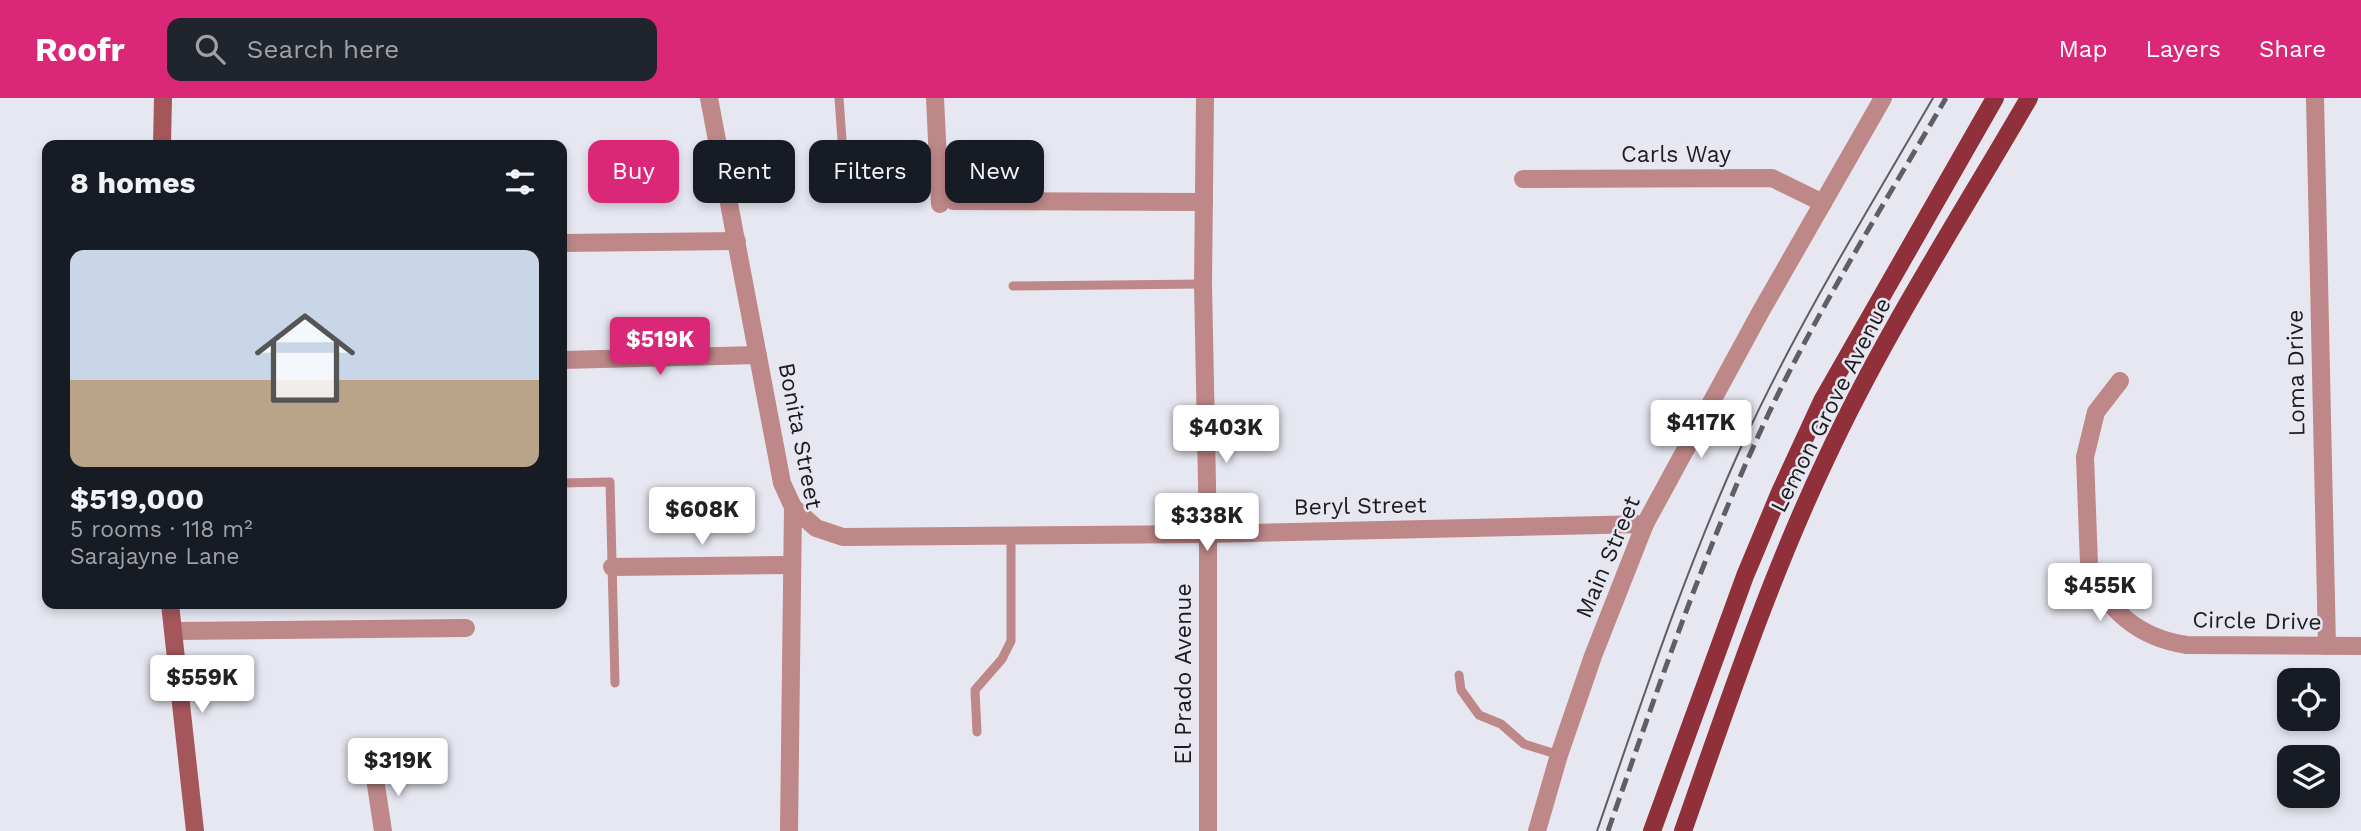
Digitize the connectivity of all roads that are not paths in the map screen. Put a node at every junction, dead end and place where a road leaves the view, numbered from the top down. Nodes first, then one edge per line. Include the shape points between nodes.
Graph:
1 (163, 98) edge
2 (709, 98) edge
3 (839, 98) edge
4 (935, 98) edge
5 (1205, 98) edge
6 (1883, 98) edge
7 (1995, 98) edge
8 (2029, 98) edge
9 (2315, 98) edge
10 (162, 140) edge
11 (843, 140) edge
12 (1523, 179) dead end
13 (1204, 202) junction
14 (1823, 203) junction
15 (737, 241) junction
16 (567, 243) edge
17 (1203, 284) junction
18 (1013, 286) dead end
19 (758, 355) junction
20 (567, 360) edge
21 (2120, 381) dead end
22 (567, 483) edge
23 (793, 507) junction
24 (1645, 524) junction
25 (1208, 534) junction
26 (1011, 535) junction
27 (792, 565) junction
28 (612, 567) junction
29 (171, 609) edge
30 (466, 628) dead end
31 (174, 631) junction
32 (2327, 646) junction
33 (2361, 646) edge
34 (1460, 675) dead end
35 (615, 683) dead end
36 (976, 732) dead end
37 (1685, 738) junction
38 (1713, 746) junction
39 (1559, 755) junction
40 (374, 772) dead end
41 (195, 831) edge
42 (383, 831) edge
43 (789, 831) edge
44 (1208, 831) edge
45 (1537, 831) edge
46 (1652, 831) edge
47 (1683, 831) edge

1 - 10 street
2 - 15 street, Bonita Street
3 - 11 lane
4 - 13 street via 946,203
5 - 13 street, El Prado Avenue
6 - 14 street, Main Street
7 - 37 main road, Lemon Grove Avenue via 1822,401 1745,576
8 - 38 main road, Lemon Grove Avenue via 1888,340 1826,458 1781,563
9 - 32 street, Loma Drive
12 - 14 street, Carls Way via 1772,178
13 - 17 street, El Prado Avenue
14 - 24 street, Main Street
15 - 16 street
15 - 19 street, Bonita Street
17 - 18 lane
17 - 25 street, El Prado Avenue
19 - 20 street
19 - 23 street, Bonita Street via 782,483
21 - 32 street, Circle Drive via 2096,412 2085,457 2089,564 2109,604 2130,624 2172,643
22 - 28 lane via 610,482
23 - 26 street, Beryl Street via 816,528 843,537
23 - 27 street, Bonita Street
24 - 25 street, Beryl Street
24 - 39 street, Main Street
25 - 26 street, Beryl Street
25 - 44 street, El Prado Avenue
26 - 36 lane via 1011,641 975,690
27 - 28 street
27 - 43 street, Bonita Street
28 - 35 lane
29 - 31 street
30 - 31 street
31 - 41 street
32 - 33 street, Circle Drive
34 - 39 lane via 1461,690 1479,715 1501,724 1524,744
37 - 38 main road
37 - 46 main road, Lemon Grove Avenue
38 - 47 main road, Lemon Grove Avenue
39 - 45 street, Main Street
40 - 42 street

